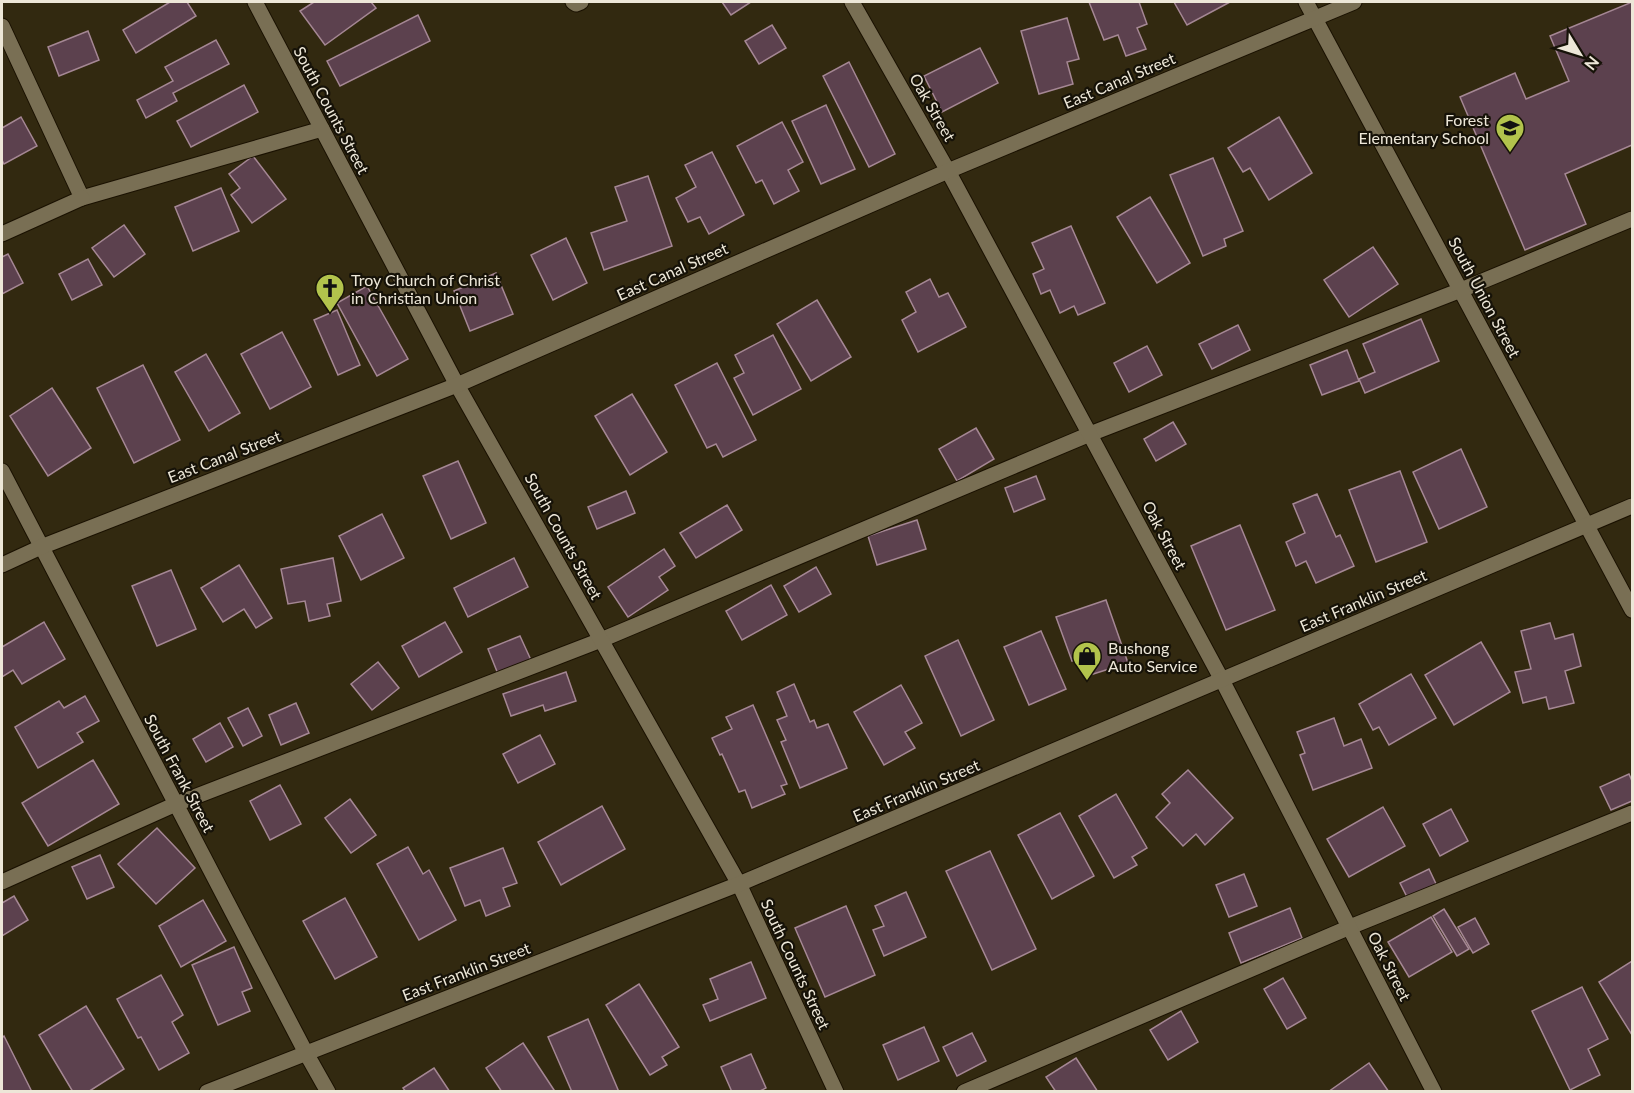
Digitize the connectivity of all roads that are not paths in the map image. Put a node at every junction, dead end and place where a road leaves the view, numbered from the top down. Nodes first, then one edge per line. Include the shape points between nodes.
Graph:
1 (255, 2) edge
2 (573, 2) edge
3 (581, 2) edge
4 (852, 2) edge
5 (1306, 2) edge
6 (1354, 2) edge
7 (1314, 17) junction
8 (2, 26) edge
9 (322, 129) junction
10 (948, 171) junction
11 (82, 198) junction
12 (1632, 219) edge
13 (2, 234) edge
14 (1461, 290) junction
15 (457, 385) junction
16 (1090, 434) junction
17 (2, 471) edge
18 (1632, 506) edge
19 (1586, 524) junction
20 (41, 547) junction
21 (2, 565) edge
22 (1632, 610) edge
23 (601, 640) junction
24 (1222, 680) junction
25 (176, 804) junction
26 (1632, 813) edge
27 (2, 882) edge
28 (739, 884) junction
29 (1350, 927) junction
30 (306, 1053) junction
31 (207, 1092) edge
32 (328, 1092) edge
33 (836, 1092) edge
34 (964, 1092) edge
35 (1434, 1092) edge

1 - 9 street, South Counts Street
2 - 3 street
4 - 10 street, Oak Street
5 - 7 street, South Union Street
6 - 7 street, East Canal Street
7 - 10 street, East Canal Street
7 - 14 street, South Union Street
8 - 11 street
9 - 11 street
9 - 15 street, South Counts Street
10 - 15 street, East Canal Street
10 - 16 street, Oak Street
11 - 13 street
12 - 14 street
14 - 16 street
14 - 19 street, South Union Street
15 - 20 street, East Canal Street
15 - 23 street, South Counts Street
16 - 23 street
16 - 24 street, Oak Street
17 - 20 street, South Frank Street
18 - 19 street, East Franklin Street
19 - 22 street, South Union Street
19 - 24 street, East Franklin Street
20 - 21 street, East Canal Street
20 - 25 street, South Frank Street
23 - 25 street
23 - 28 street, South Counts Street
24 - 28 street, East Franklin Street
24 - 29 street, Oak Street
25 - 27 street
25 - 30 street, South Frank Street
26 - 29 street
28 - 30 street, East Franklin Street
28 - 33 street, South Counts Street
29 - 34 street
29 - 35 street, Oak Street
30 - 31 street, East Franklin Street
30 - 32 street, South Frank Street

